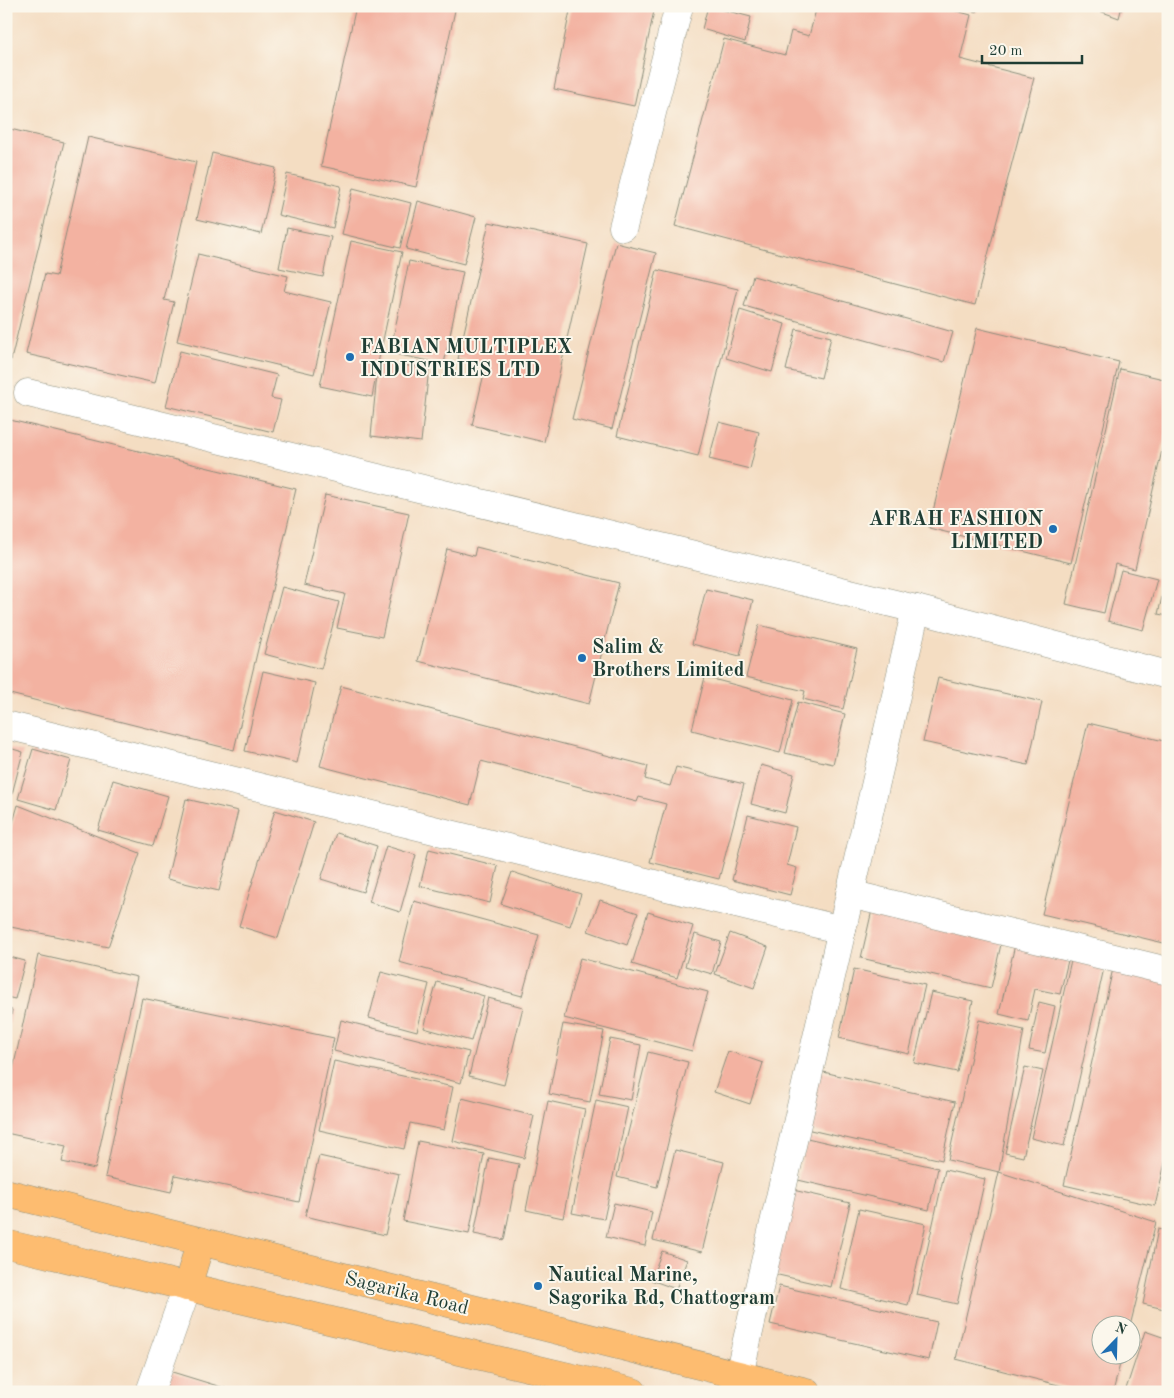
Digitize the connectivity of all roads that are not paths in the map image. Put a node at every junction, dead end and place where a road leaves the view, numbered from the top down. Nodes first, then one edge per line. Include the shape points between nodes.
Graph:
1 (678, 6) edge
2 (623, 227) dead end
3 (28, 393) dead end
4 (916, 610) junction
5 (1168, 675) edge
6 (6, 725) edge
7 (850, 894) junction
8 (842, 930) junction
9 (1168, 971) edge
10 (6, 1192) edge
11 (201, 1241) junction
12 (6, 1244) edge
13 (187, 1287) junction
14 (737, 1383) edge
15 (150, 1392) edge
16 (633, 1392) edge
17 (807, 1392) edge

1 - 2 street
3 - 4 street
4 - 5 street
4 - 7 street
6 - 8 street
7 - 8 street
7 - 9 street
8 - 14 street
10 - 11 main road, Sagarika Road
11 - 13 main road
11 - 14 main road, Sagarika Road
12 - 13 main road
13 - 15 street
13 - 16 main road
14 - 17 main road, Sagarika Road

